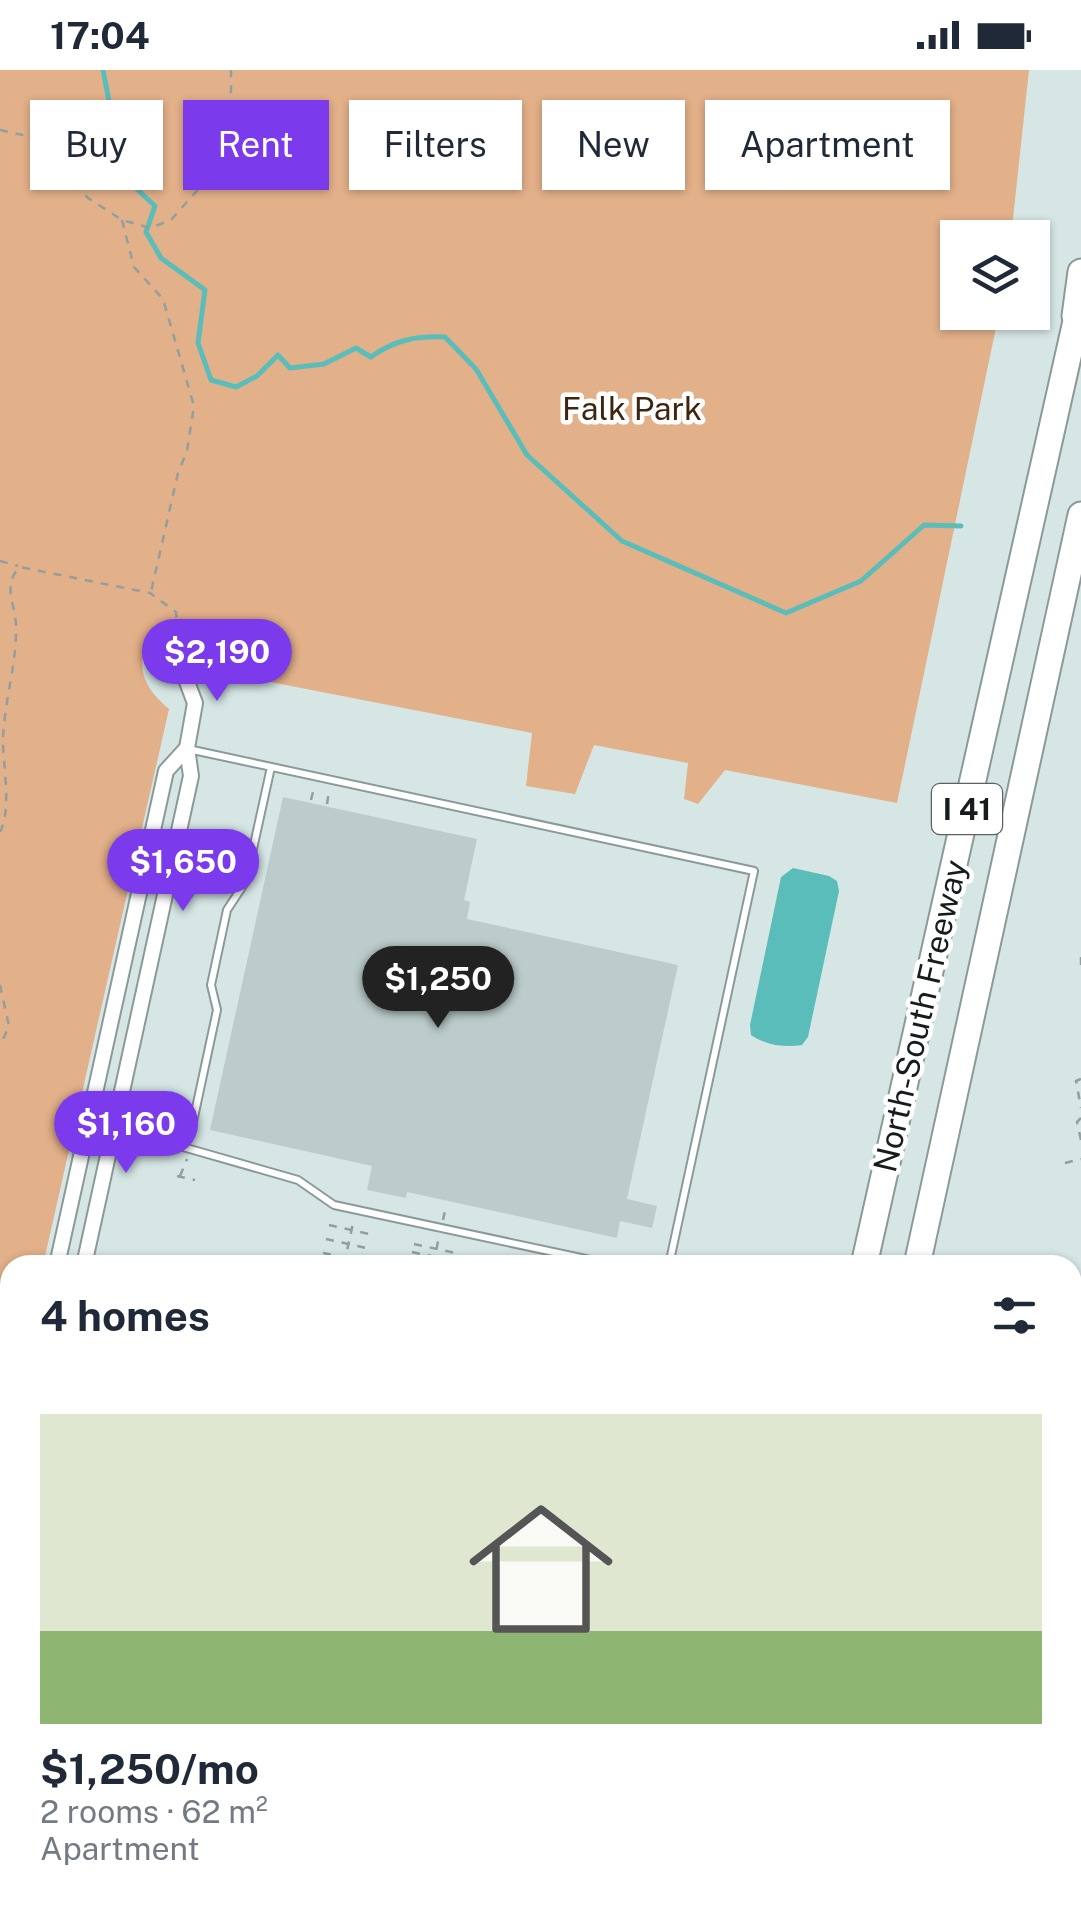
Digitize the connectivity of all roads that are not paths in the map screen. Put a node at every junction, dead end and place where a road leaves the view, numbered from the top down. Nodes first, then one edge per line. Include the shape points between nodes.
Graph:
1 (1081, 272) edge
2 (1081, 299) edge
3 (1069, 353) junction
4 (1081, 515) edge
5 (181, 666) road end
6 (187, 748) junction
7 (271, 767) junction
8 (950, 1116) junction
9 (88, 1127) junction
10 (113, 1132) junction
11 (183, 1147) junction
12 (59, 1255) edge
13 (86, 1255) edge
14 (567, 1255) edge
15 (671, 1255) edge
16 (866, 1255) edge
17 (919, 1255) edge
18 (927, 1255) edge

1 - 3 highway
2 - 3 highway, North-South Freeway / I 41
3 - 16 highway, North-South Freeway / I 41
4 - 8 highway, North-South Freeway / I 41
5 - 6 street via 196,704
6 - 7 lane
6 - 9 street via 166,772
6 - 10 street via 191,776
7 - 11 lane via 246,881 227,910 211,985 217,1010
7 - 15 lane via 754,871
8 - 17 highway, North-South Freeway / I 41
8 - 18 highway
9 - 10 lane
9 - 12 street
10 - 11 lane
10 - 13 street
11 - 14 lane via 298,1180 334,1204

